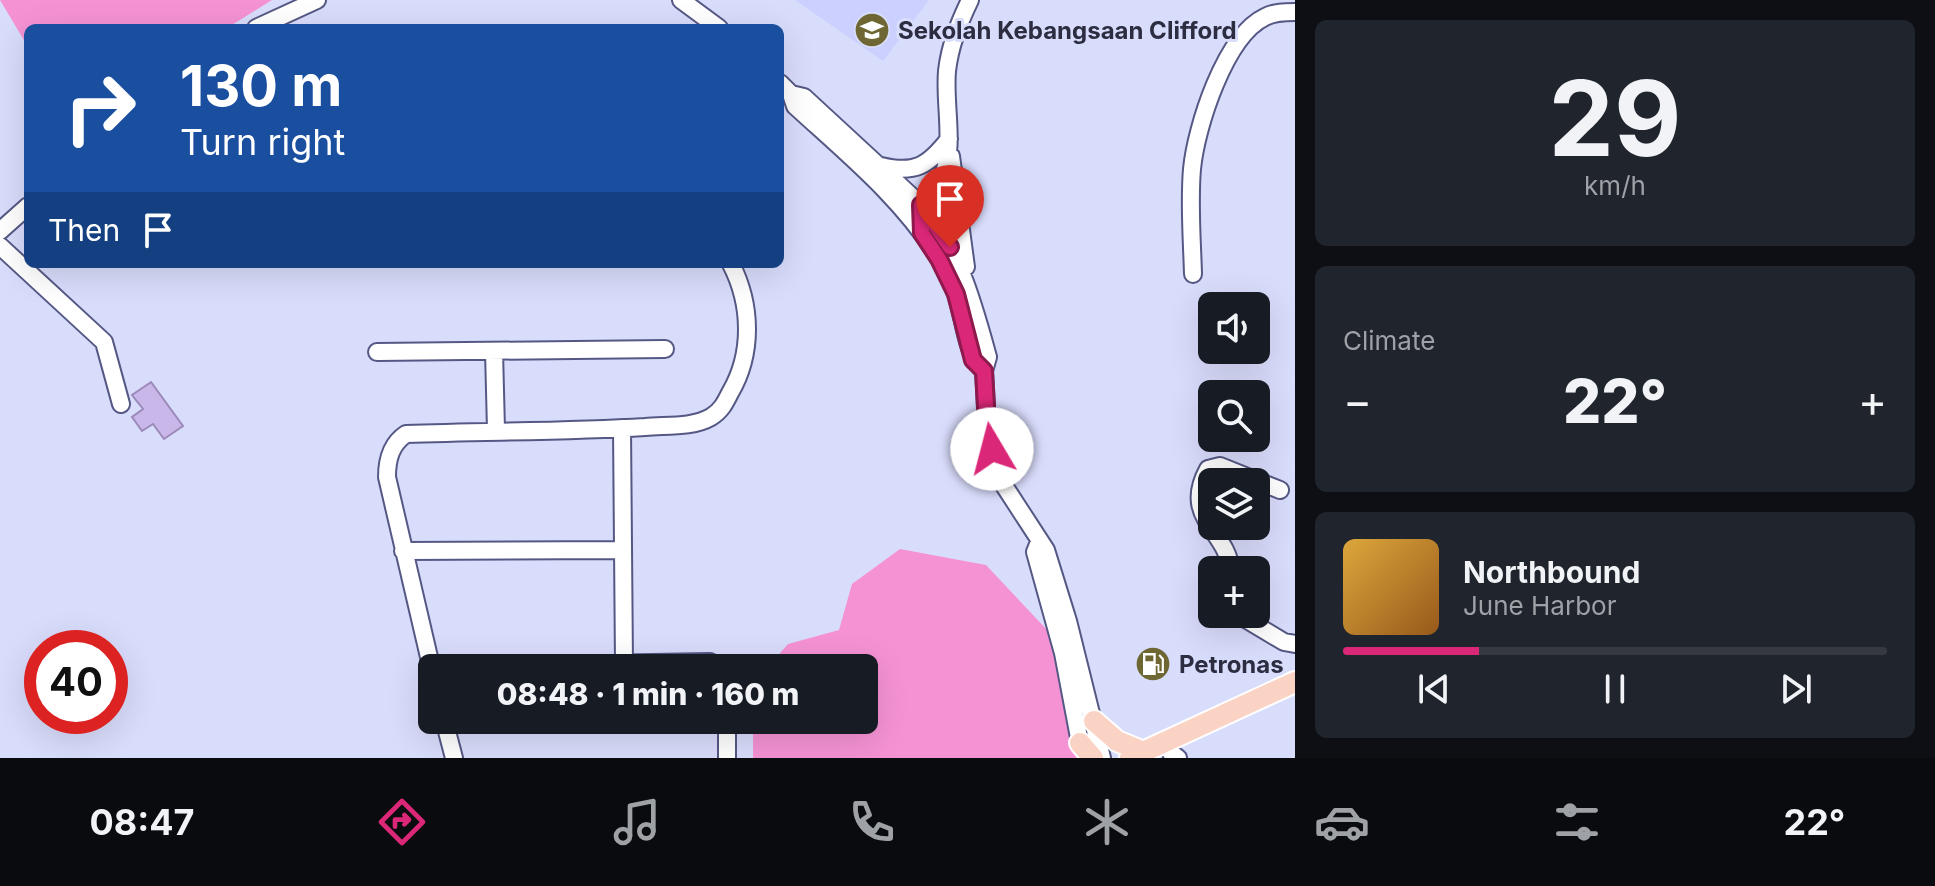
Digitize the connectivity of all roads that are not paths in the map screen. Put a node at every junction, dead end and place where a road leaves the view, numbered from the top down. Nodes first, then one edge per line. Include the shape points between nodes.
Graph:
1 (317, 0) edge
2 (681, 0) edge
3 (970, 0) edge
4 (1295, 12) edge
5 (267, 24) edge
6 (714, 24) edge
7 (786, 88) edge
8 (950, 147) junction
9 (880, 165) junction
10 (889, 194) junction
11 (921, 205) junction
12 (24, 210) edge
13 (0, 231) edge
14 (922, 233) junction
15 (0, 246) edge
16 (732, 268) edge
17 (1193, 274) dead end
18 (968, 285) junction
19 (665, 349) dead end
20 (494, 351) junction
21 (377, 352) dead end
22 (984, 371) junction
23 (121, 404) dead end
24 (622, 428) junction
25 (496, 430) junction
26 (1280, 490) dead end
27 (1039, 542) junction
28 (621, 550) junction
29 (403, 551) junction
30 (1229, 556) edge
31 (1260, 628) edge
32 (1295, 644) edge
33 (429, 654) edge
34 (624, 654) edge
35 (1295, 682) edge
36 (1094, 721) junction
37 (448, 734) edge
38 (727, 734) edge
39 (1085, 753) edge
40 (1153, 753) edge
41 (454, 758) edge
42 (727, 758) edge
43 (1102, 758) edge

1 - 5 street
2 - 6 street
3 - 8 street via 947,70
4 - 17 street via 1266,16 1252,25 1230,54 1203,121 1192,170
7 - 9 street via 804,97
7 - 10 street via 795,106
8 - 9 street via 911,170
8 - 11 street via 934,191
8 - 18 street
9 - 11 street
10 - 11 street
10 - 14 street
11 - 14 street
11 - 18 street
12 - 13 street
14 - 22 street via 956,294 973,360
15 - 23 street via 104,342
16 - 24 street via 745,311 747,350 720,410 697,423
18 - 22 street via 988,357
19 - 20 street
20 - 21 street
20 - 25 street
22 - 27 street via 992,449 1005,487
24 - 25 street
24 - 28 street
25 - 29 street via 406,434 397,440 387,460 387,477
26 - 30 street via 1220,466 1208,469 1201,487 1201,513
27 - 36 street via 1046,550
27 - 39 street via 1035,552
28 - 29 street
28 - 34 street
29 - 33 street
31 - 32 street
35 - 40 main road
36 - 40 main road via 1117,741
36 - 43 street
37 - 41 street
38 - 42 street

